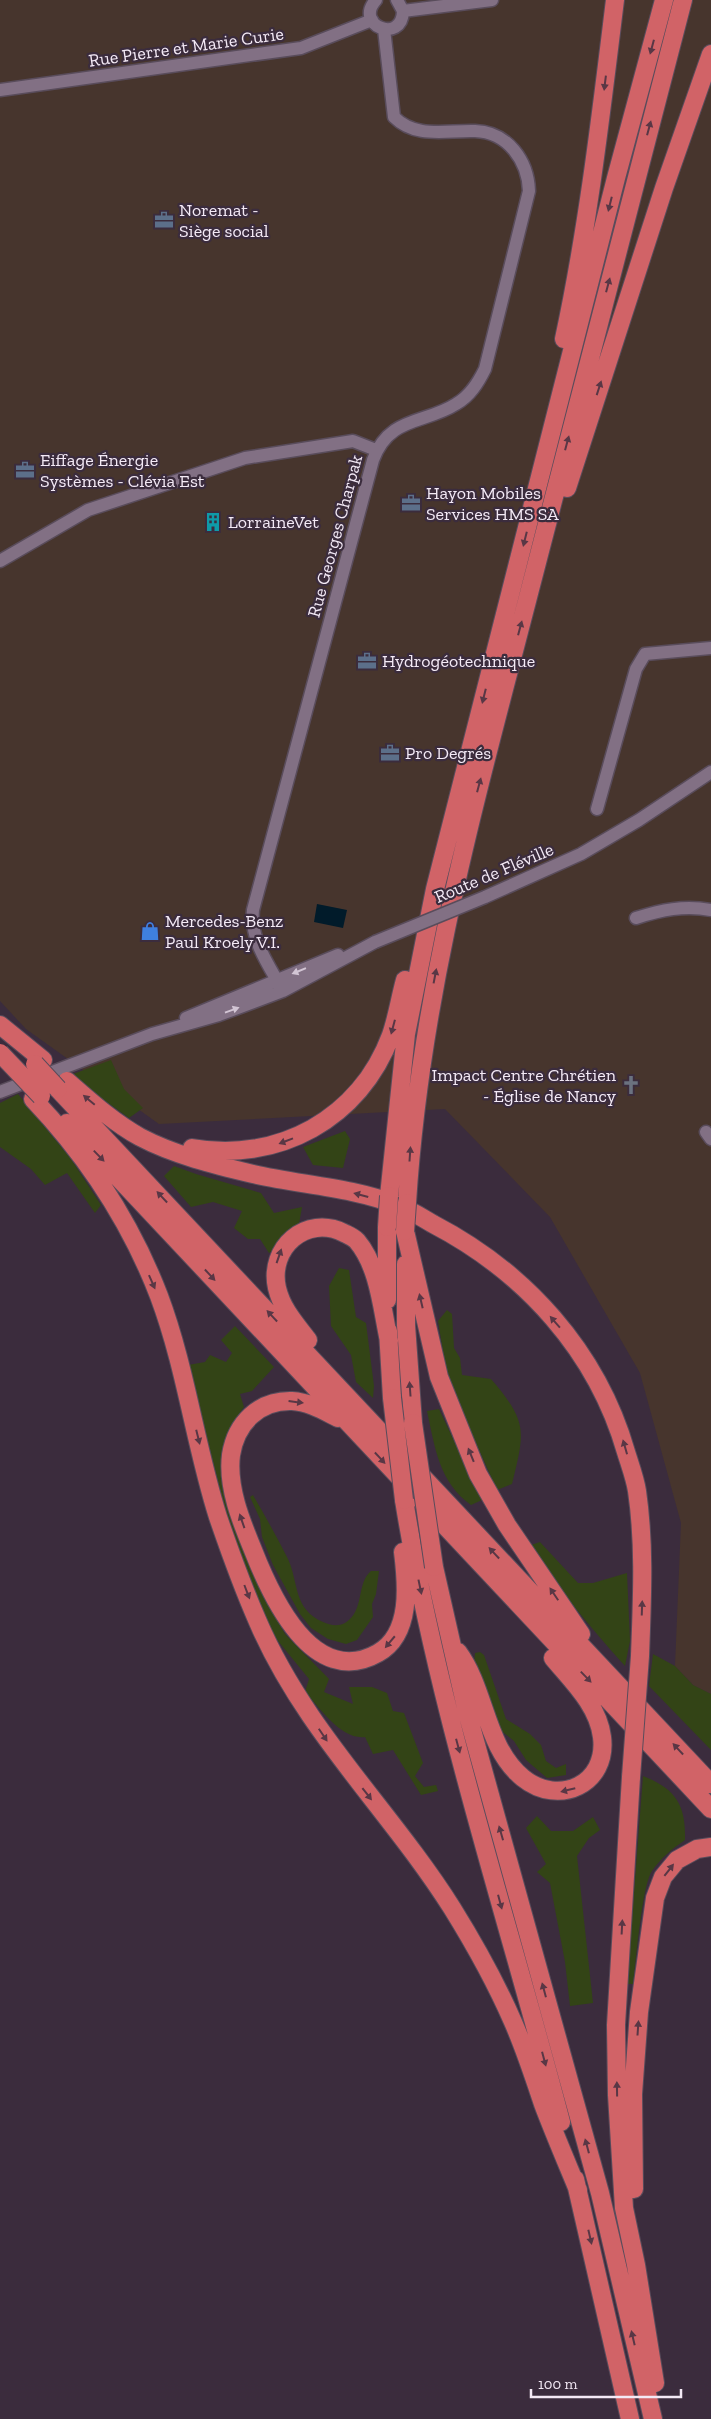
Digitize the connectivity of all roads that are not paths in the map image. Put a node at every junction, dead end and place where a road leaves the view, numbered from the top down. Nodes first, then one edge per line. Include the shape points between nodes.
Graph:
1 (376, 0) edge
2 (492, 0) edge
3 (615, 0) edge
4 (664, 0) edge
5 (683, 0) edge
6 (400, 5) edge
7 (372, 20) junction
8 (384, 29) junction
9 (711, 54) edge
10 (0, 90) edge
11 (376, 450) junction
12 (537, 492) junction
13 (543, 541) junction
14 (0, 561) edge
15 (711, 648) edge
16 (711, 772) edge
17 (597, 809) dead end
18 (711, 910) edge
19 (636, 918) dead end
20 (426, 931) junction
21 (280, 985) junction
22 (0, 1026) edge
23 (0, 1053) edge
24 (63, 1085) junction
25 (0, 1092) edge
26 (37, 1098) junction
27 (142, 1137) junction
28 (405, 1231) junction
29 (389, 1342) junction
30 (347, 1422) junction
31 (377, 1429) junction
32 (405, 1535) junction
33 (504, 1591) junction
34 (450, 1640) junction
35 (611, 1678) junction
36 (711, 1784) edge
37 (711, 1809) edge
38 (711, 1847) edge
39 (578, 2190) junction
40 (636, 2264) junction
41 (630, 2419) edge
42 (653, 2419) edge
43 (660, 2419) edge

1 - 7 street via 371,9
2 - 6 street
3 -> 12 highway via 580,265 544,432
4 -> 12 highway
13 -> 5 highway
6 - 8 street via 398,25
7 - 8 street
7 - 10 street, Rue Pierre et Marie Curie via 301,48
8 - 11 street, Rue Georges Charpak via 394,116 403,126 426,132 475,131 489,133 508,143 520,157 529,191 485,369 478,383 456,404 403,425
13 -> 9 highway via 563,499
11 - 14 street via 353,441 245,458 88,510
11 - 21 street, Rue Georges Charpak via 253,910 253,932 259,949
12 -> 20 highway
28 -> 13 highway, bridge via 415,1101 436,973 460,859
15 - 17 street via 646,654 636,669
16 - 21 street, Route de Fléville, bridge via 581,854 361,948 332,966
18 - 19 street via 695,907 666,909
20 -> 27 highway via 410,960 391,1035 383,1052 368,1079 332,1116 298,1136 254,1150 211,1151
20 - 29 highway, bridge via 406,1034 388,1196
21 - 25 street, Route de Fléville via 196,1013 152,1034
22 - 24 highway, bridge
23 - 26 highway, bridge
27 -> 24 highway
31 -> 24 highway
26 -> 30 highway
26 -> 39 highway via 108,1193 159,1297 218,1517 258,1623 293,1691 337,1756 417,1857 483,1959 514,2024
40 -> 27 highway, bridge via 624,2208 616,2025 643,1563 637,1490 617,1421 586,1360 555,1321 516,1280 453,1234 397,1205 186,1156
34 -> 28 highway, bridge via 434,1566 413,1423 406,1325
35 -> 28 highway via 507,1525 478,1474 439,1377
31 -> 29 highway via 284,1309 276,1287 276,1265 282,1249 296,1236 314,1228 334,1228 355,1239 375,1278
29 - 32 highway, bridge
32 -> 30 highway via 406,1597 402,1621 388,1645 372,1656 343,1661 320,1652 305,1641 278,1605 251,1544 238,1510 231,1455 244,1422 265,1405 293,1401
30 -> 33 highway
35 -> 31 highway
32 -> 39 highway via 450,1716
33 -> 34 highway via 523,1622 584,1695 594,1713 602,1737 601,1758 587,1780 558,1792 539,1788 522,1778 500,1749 467,1664
33 -> 37 highway
42 -> 34 highway via 600,2193
36 -> 35 highway
40 -> 38 highway via 633,2094 639,2012 655,1898 663,1877 677,1860 697,1849
39 -> 41 highway
40 - 43 highway

